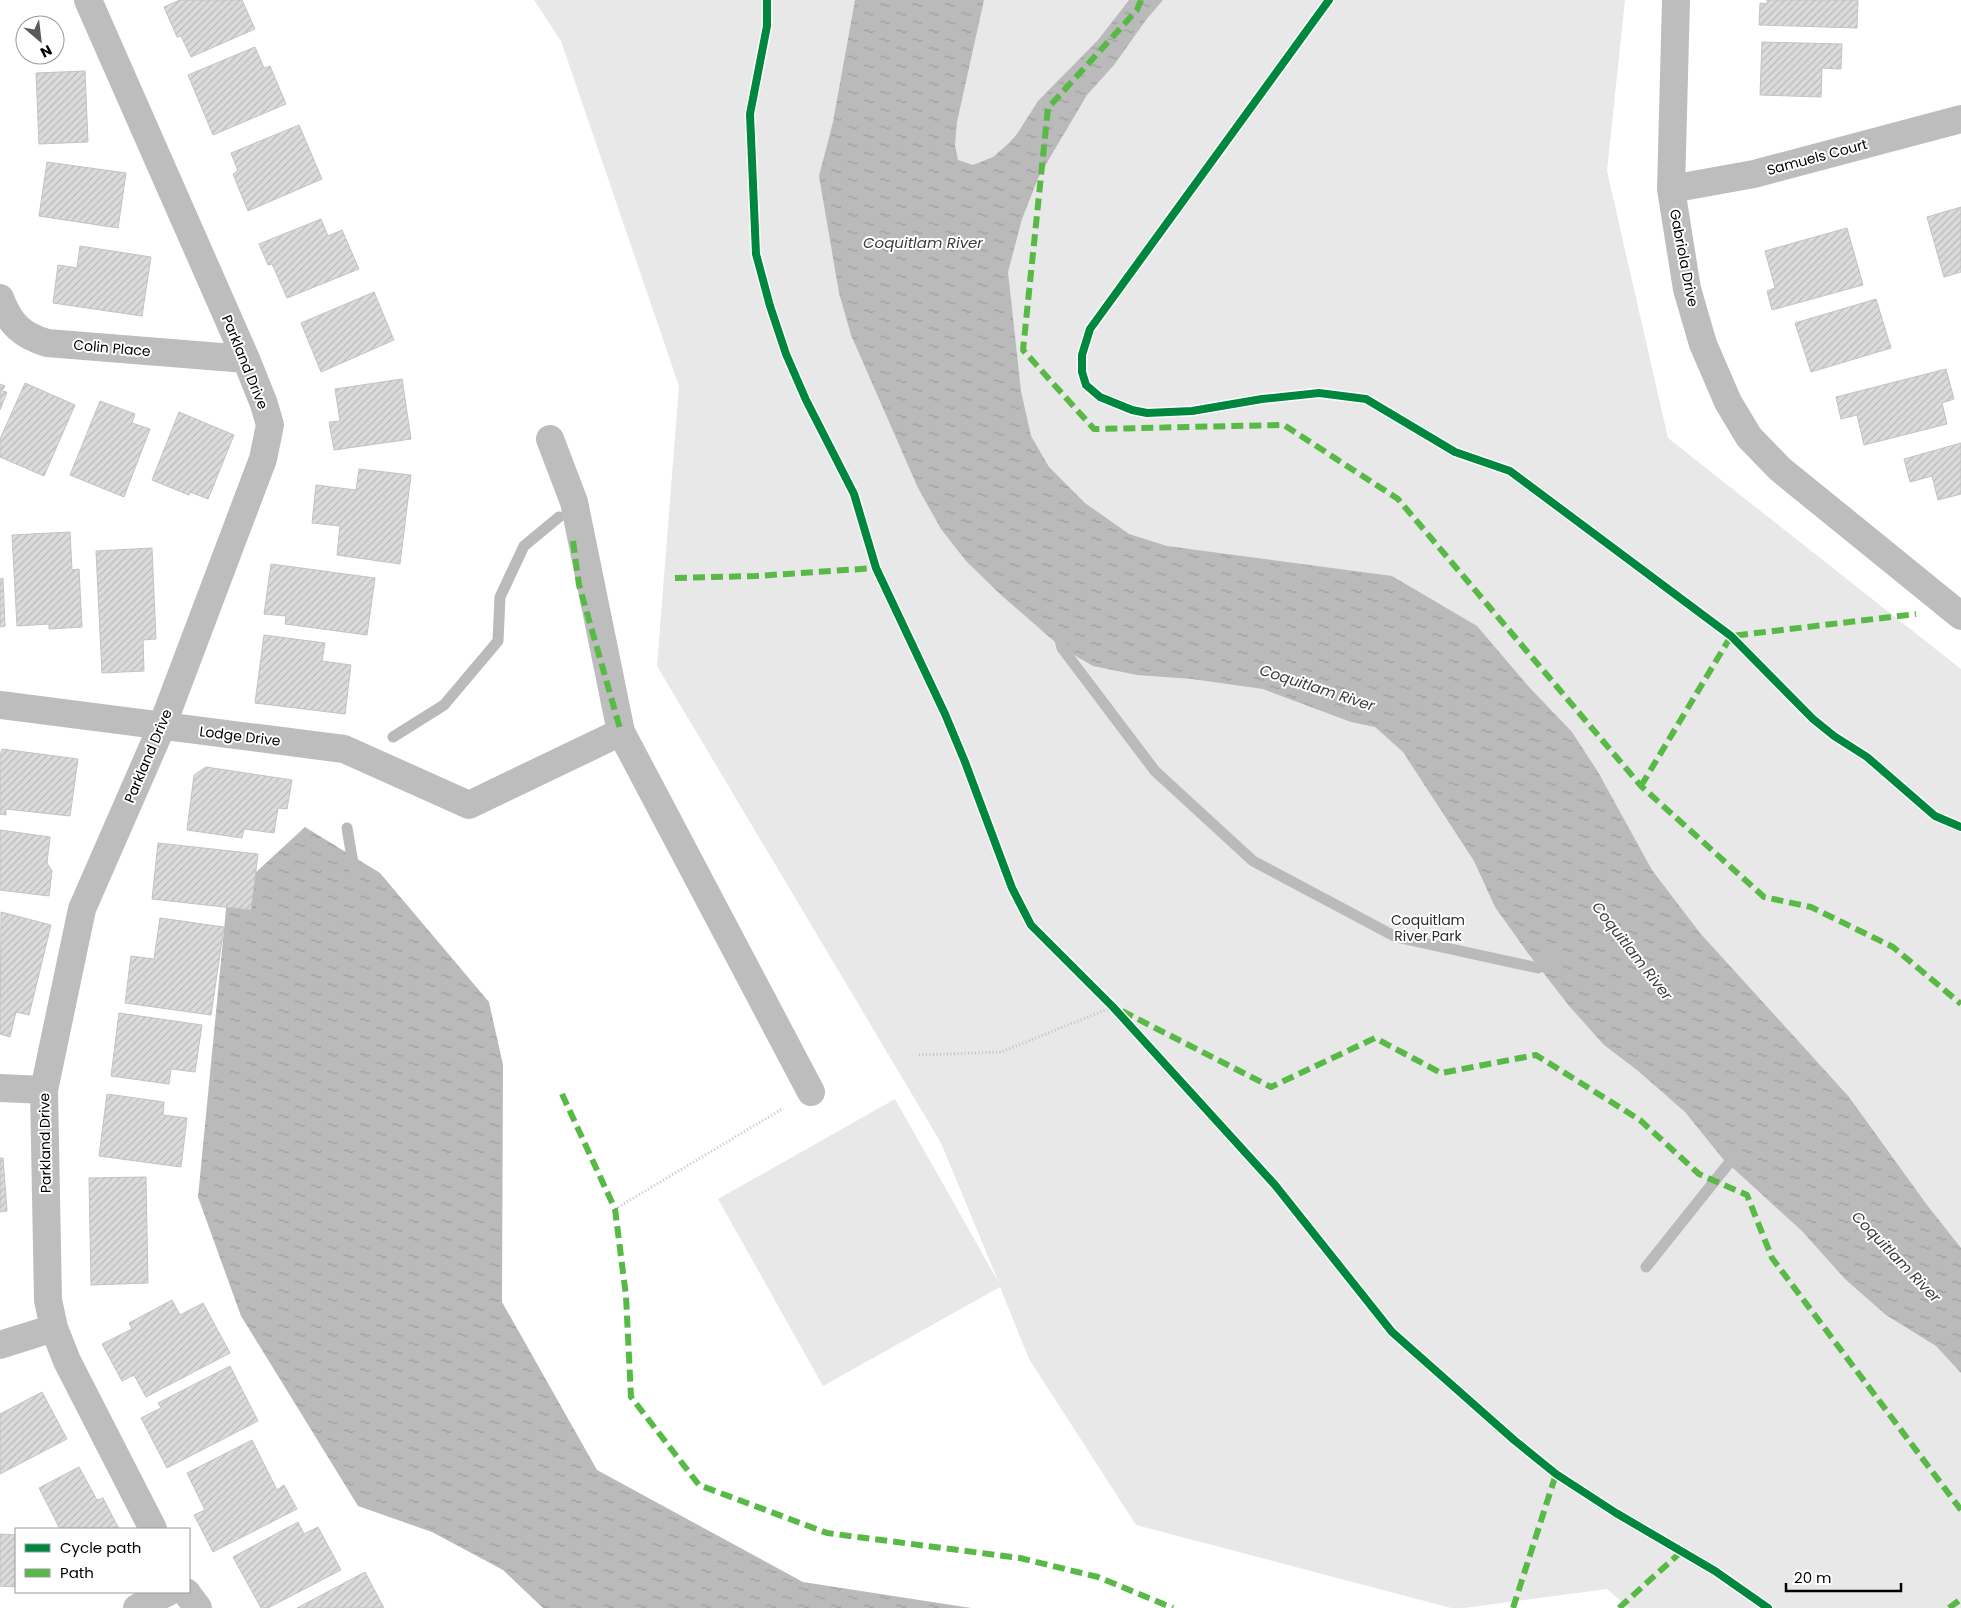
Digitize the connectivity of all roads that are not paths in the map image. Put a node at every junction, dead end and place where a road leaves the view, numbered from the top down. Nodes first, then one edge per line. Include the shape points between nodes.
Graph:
1 (88, 0) edge
2 (1676, 0) edge
3 (1961, 118) edge
4 (1671, 189) junction
5 (0, 298) edge
6 (246, 359) junction
7 (550, 438) dead end
8 (1961, 616) edge
9 (0, 705) edge
10 (162, 726) junction
11 (622, 732) junction
12 (0, 1088) edge
13 (44, 1090) junction
14 (810, 1092) road end
15 (54, 1328) junction
16 (0, 1345) edge
17 (152, 1528) edge
18 (166, 1593) edge
19 (187, 1593) edge
20 (137, 1608) edge
21 (198, 1608) edge

1 - 6 street, Parkland Drive
2 - 4 street, Gabriola Drive
3 - 4 street, Samuels Court via 1754,174
4 - 8 street, Gabriola Drive via 1687,288 1703,344 1728,402 1749,437 1780,469
5 - 6 street, Colin Place via 17,328 47,343
6 - 10 street, Parkland Drive via 270,425 268,439
7 - 11 street via 574,502
9 - 10 street, Lodge Drive
10 - 11 street, Lodge Drive via 344,749 469,806
10 - 13 street, Parkland Drive via 82,909
11 - 14 street
12 - 13 street
13 - 15 street, Parkland Drive via 48,1300
15 - 16 street
15 - 17 street, Parkland Drive via 67,1361
18 - 20 street
19 - 21 street

